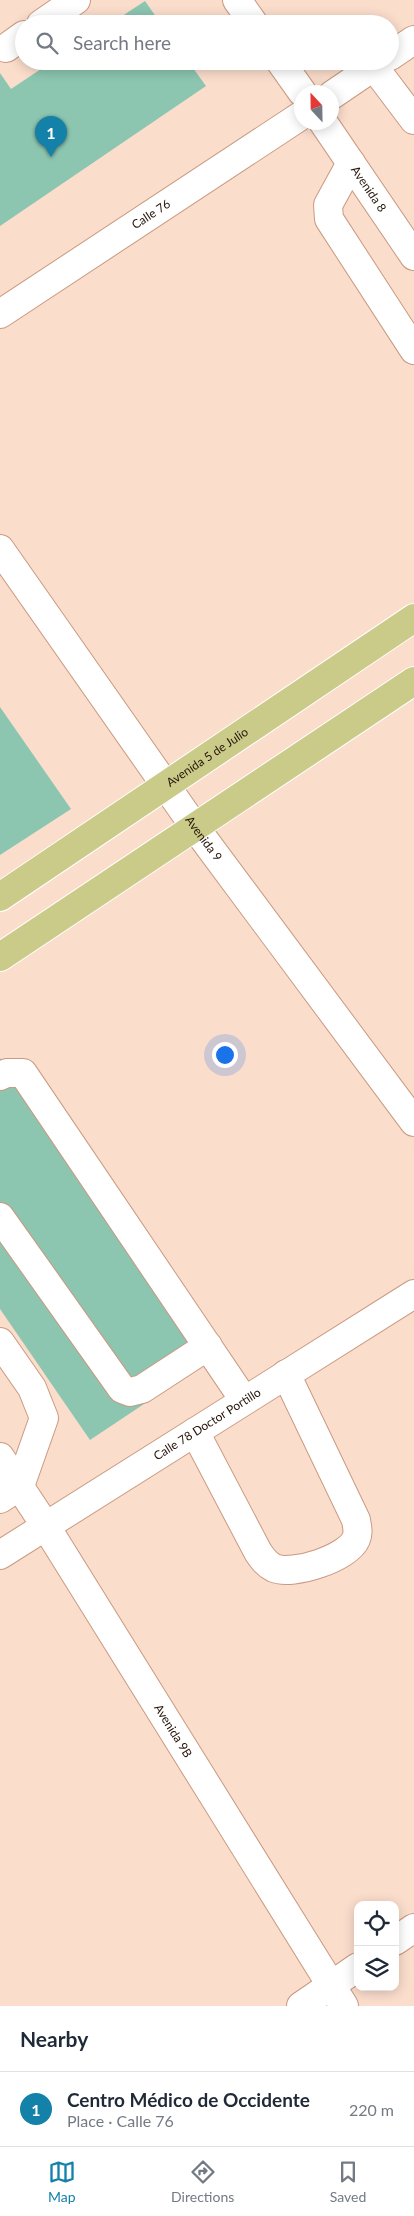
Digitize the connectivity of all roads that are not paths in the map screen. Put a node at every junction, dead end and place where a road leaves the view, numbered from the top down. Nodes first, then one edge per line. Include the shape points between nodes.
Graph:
1 (76, 0) edge
2 (237, 0) edge
3 (54, 15) edge
4 (248, 15) edge
5 (414, 40) edge
6 (399, 50) edge
7 (286, 70) edge
8 (369, 70) edge
9 (387, 70) edge
10 (297, 85) edge
11 (339, 90) edge
12 (294, 119) edge
13 (414, 120) edge
14 (328, 130) edge
15 (351, 163) junction
16 (414, 256) edge
17 (0, 314) edge
18 (414, 350) edge
19 (0, 549) edge
20 (414, 618) edge
21 (411, 689) edge
22 (166, 785) junction
23 (194, 826) junction
24 (0, 897) edge
25 (0, 957) edge
26 (0, 1076) edge
27 (414, 1122) edge
28 (0, 1217) edge
29 (414, 1294) edge
30 (0, 1342) edge
31 (208, 1346) junction
32 (286, 1374) junction
33 (244, 1400) junction
34 (195, 1432) junction
35 (0, 1457) edge
36 (10, 1493) edge
37 (45, 1525) junction
38 (0, 1555) edge
39 (414, 1928) edge
40 (399, 1938) edge
41 (354, 1973) edge
42 (337, 1996) edge
43 (301, 2006) edge

1 - 3 street
2 - 4 street
5 - 6 street
7 - 10 street
8 - 11 street
9 - 13 street
12 - 17 street, Calle 76
14 - 15 street, Avenida 8
15 - 16 street, Avenida 8
15 - 18 street via 328,205 329,219
19 - 22 street, Avenida 9
20 - 22 main road, Avenida 5 de Julio
21 - 23 main road
22 - 23 street, Avenida 9
22 - 24 main road, Avenida 5 de Julio
23 - 25 main road
23 - 27 street, Avenida 9
26 - 31 street via 22,1072
28 - 31 street via 122,1389 130,1392 142,1389
29 - 32 street, Calle 78 Doctor Portillo
30 - 36 street via 32,1388 44,1418
31 - 33 street
32 - 33 street, Calle 78 Doctor Portillo
32 - 34 street via 356,1520 355,1542 338,1555 291,1571 265,1563
33 - 34 street, Calle 78 Doctor Portillo
34 - 37 street, Calle 78 Doctor Portillo
35 - 36 street, Avenida 9B
36 - 37 street, Avenida 9B
37 - 38 street, Calle 78 Doctor Portillo
37 - 42 street, Avenida 9B
39 - 40 street
41 - 42 street
42 - 43 street

